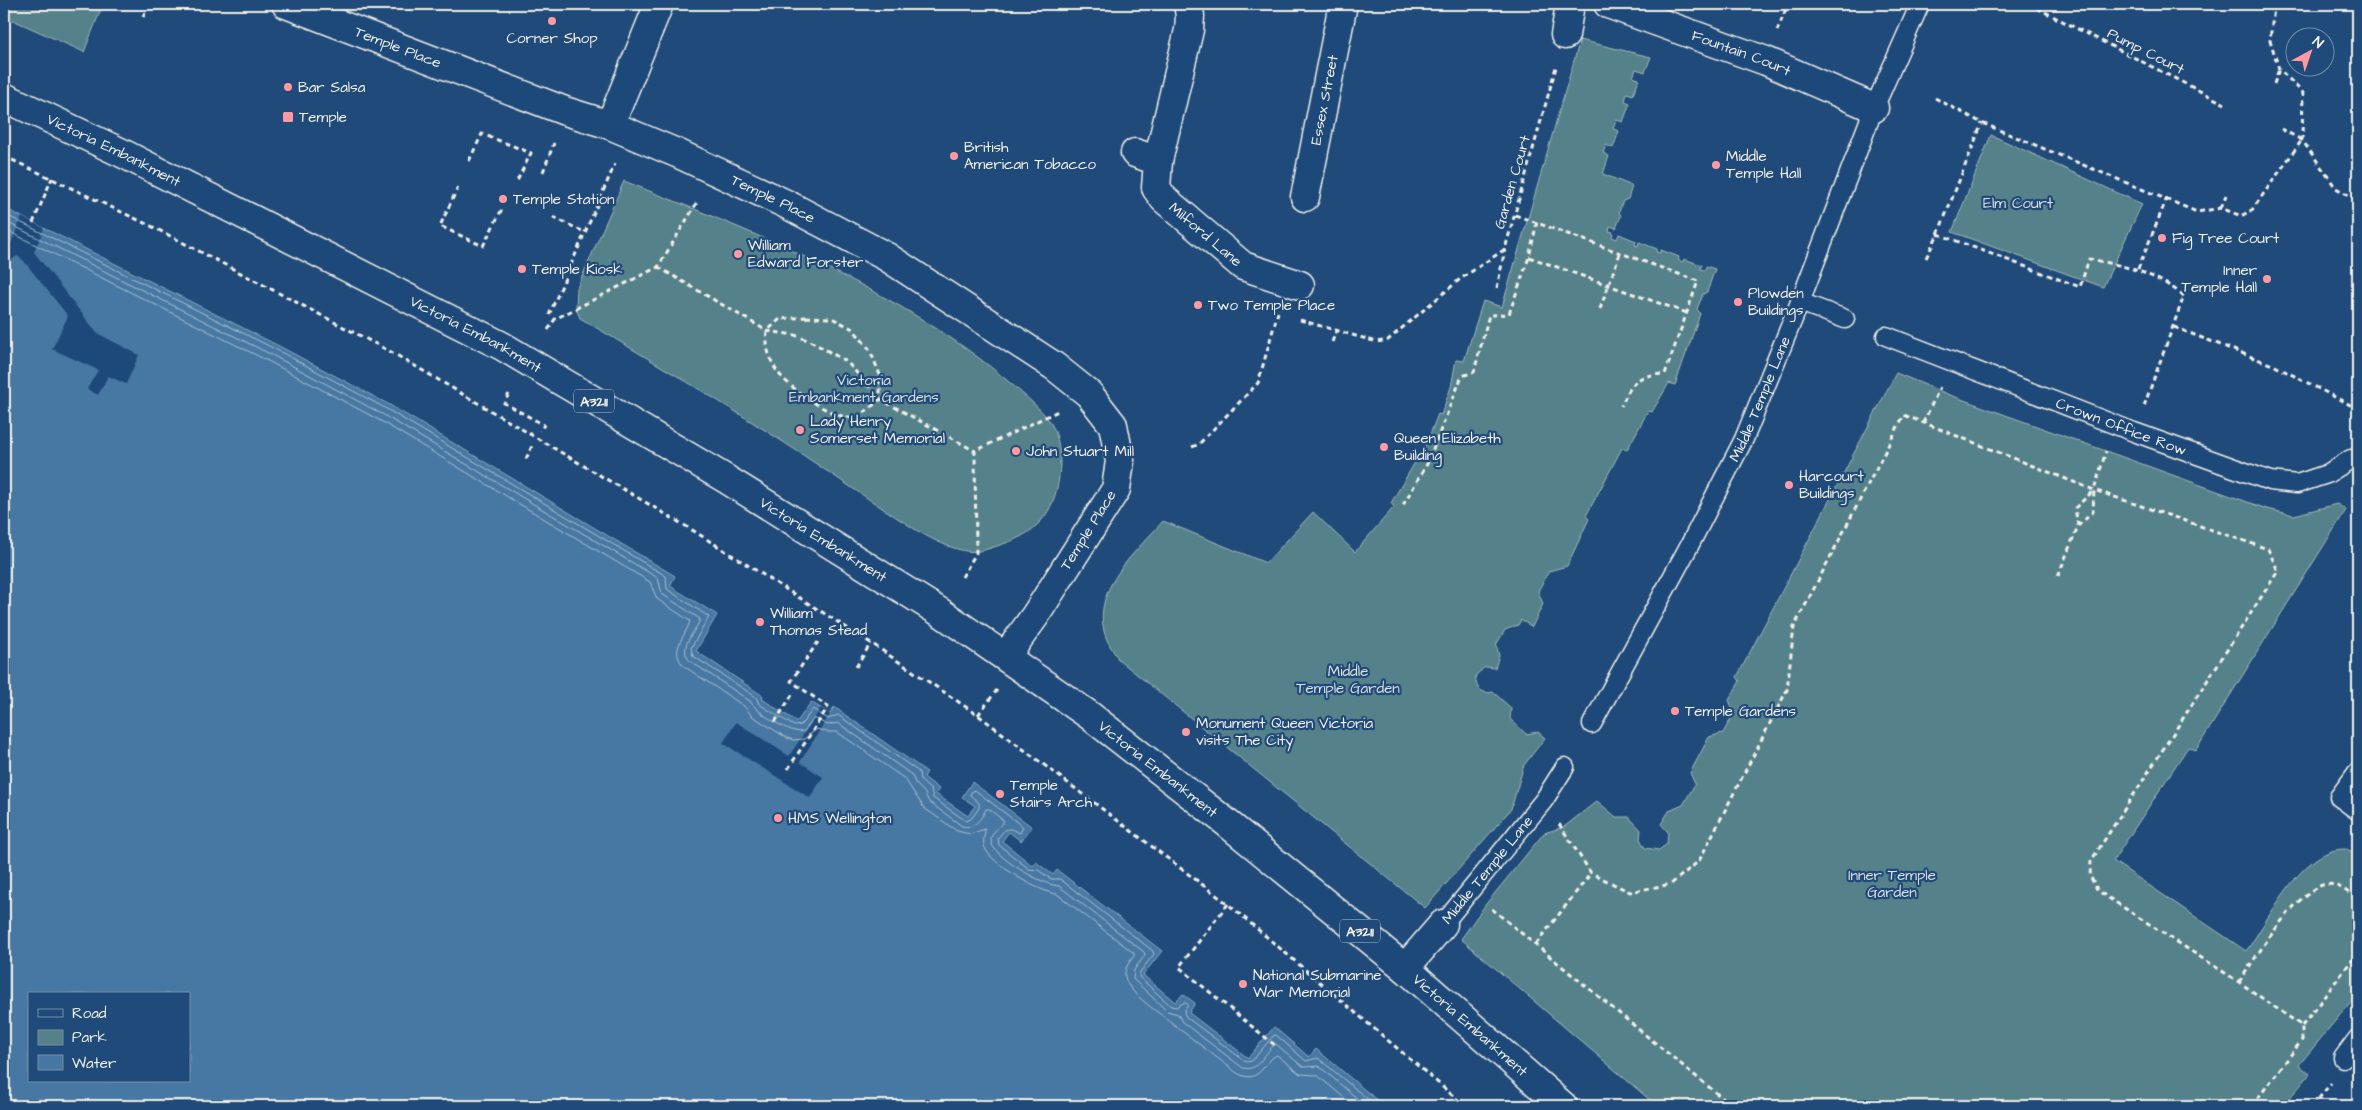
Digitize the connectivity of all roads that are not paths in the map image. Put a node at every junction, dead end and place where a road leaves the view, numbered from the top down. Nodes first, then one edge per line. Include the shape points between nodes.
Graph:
1 (286, 4) edge
2 (659, 4) edge
3 (1188, 4) edge
4 (1343, 4) edge
5 (1570, 4) edge
6 (1608, 4) edge
7 (1920, 4) edge
8 (1565, 35) dead end
9 (4, 97) edge
10 (1874, 108) junction
11 (610, 125) junction
12 (1305, 198) dead end
13 (1293, 284) road end
14 (1800, 302) junction
15 (1845, 319) dead end
16 (1886, 336) dead end
17 (2358, 459) edge
18 (1006, 656) junction
19 (1592, 724) dead end
20 (1565, 767) dead end
21 (2358, 771) edge
22 (2358, 811) edge
23 (1443, 924) joint
24 (1405, 968) junction
25 (2358, 1038) edge
26 (2343, 1058) dead end
27 (1563, 1106) edge

1 - 11 street, Temple Place via 547,105
2 - 11 street
3 - 13 street, Milford Lane via 1189,30 1146,157 1156,188 1164,199 1243,266
4 - 12 street, Essex Street
5 - 8 street
6 - 10 street, Fountain Court via 1766,61
7 - 10 lane, Middle Temple Lane
9 - 18 street, Victoria Embankment / A3211 via 131,157 502,346 847,553
10 - 14 lane, Middle Temple Lane
11 - 18 street, Temple Place via 786,204 887,257 1054,366 1089,394 1113,426 1120,461 1116,489
14 - 15 lane
14 - 19 lane, Middle Temple Lane via 1744,439
16 - 17 lane, Crown Office Row via 2270,481 2297,484 2327,474 2351,459
18 - 24 street, Victoria Embankment / A3211 via 1089,715 1222,819
20 - 23 lane, Middle Temple Lane via 1544,800
21 - 22 lane via 2339,797
23 - 24 street, Middle Temple Lane
24 - 27 street, Victoria Embankment / A3211
25 - 26 lane

